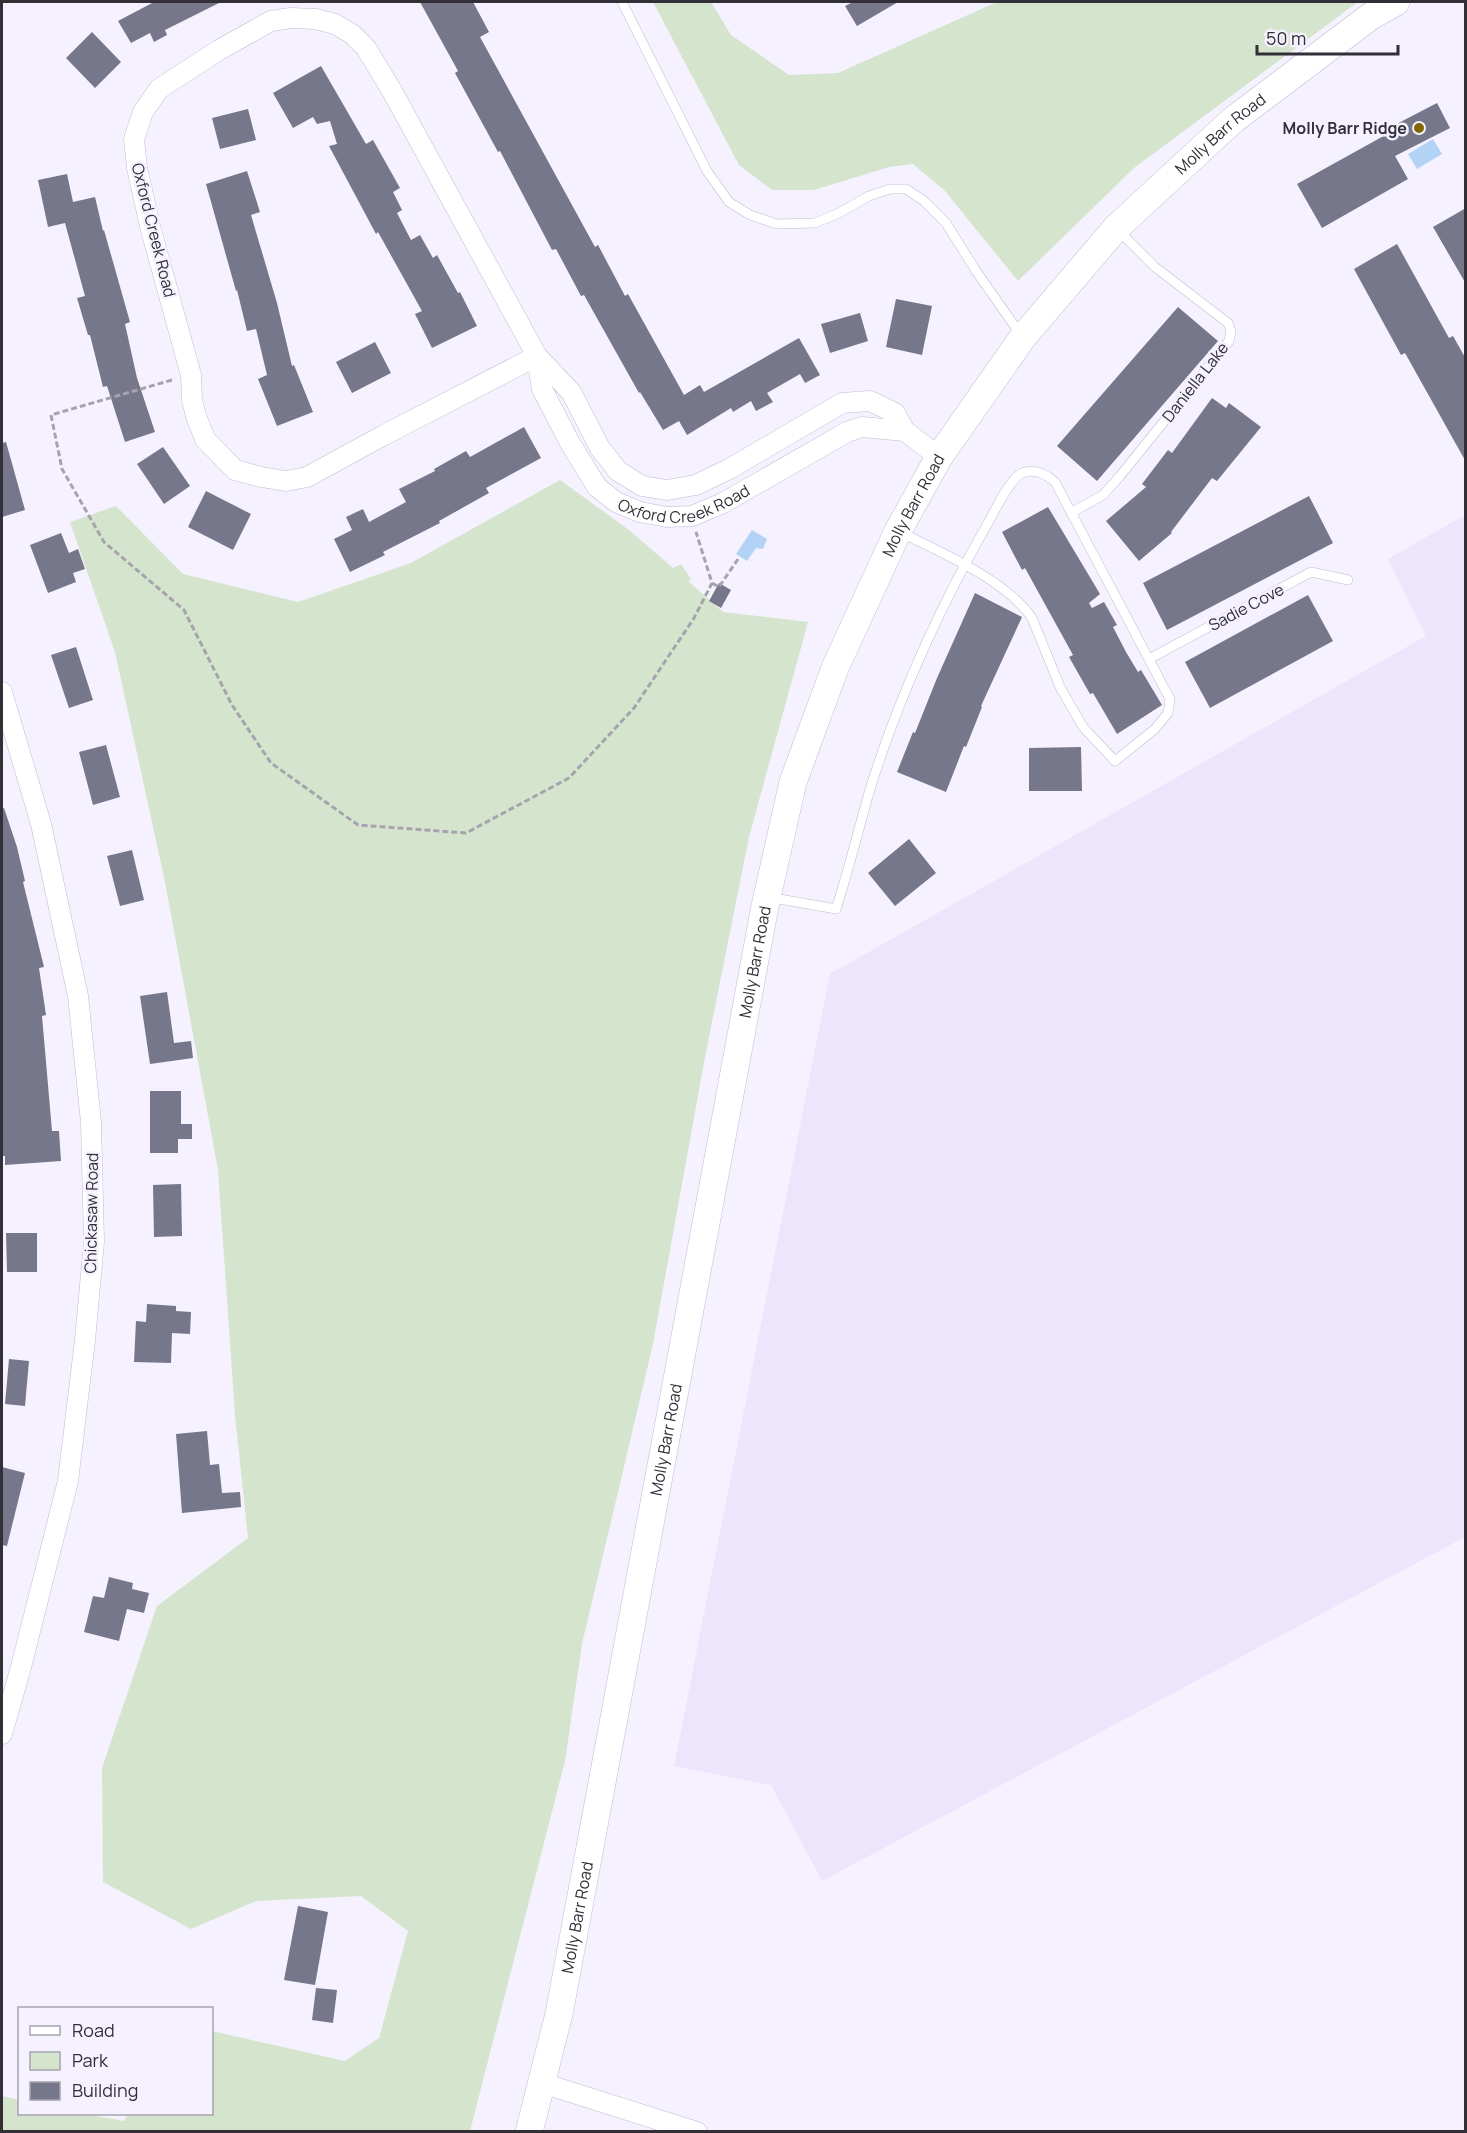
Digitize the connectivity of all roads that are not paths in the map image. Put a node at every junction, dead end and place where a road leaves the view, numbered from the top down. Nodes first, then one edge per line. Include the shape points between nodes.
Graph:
1 (622, 2) edge
2 (1396, 2) edge
3 (1116, 228) junction
4 (1023, 337) junction
5 (537, 356) junction
6 (904, 431) junction
7 (939, 457) junction
8 (698, 502) junction
9 (1071, 513) junction
10 (898, 531) junction
11 (964, 564) junction
12 (1348, 580) dead end
13 (1149, 659) junction
14 (2, 692) edge
15 (767, 897) junction
16 (2, 1734) edge
17 (542, 2084) junction
18 (529, 2132) edge
19 (697, 2132) edge

1 - 4 lane via 707,171 729,202 750,215 777,224 815,223 869,196 906,189 946,223
2 - 3 main road, Molly Barr Road via 1371,16 1233,120
3 - 4 main road, Molly Barr Road
3 - 9 lane, Daniella Lake via 1155,267 1228,323 1231,331 1229,341 1120,476 1103,495
4 - 7 main road, Molly Barr Road
5 - 5 street, Oxford Creek Road via 392,91 366,48 352,34 335,24 316,20 271,21 159,89 143,112 134,138 136,168 191,375 196,416 205,439 235,470 286,481 307,477
5 - 8 street, Oxford Creek Road via 571,392 600,448 618,471 642,486 667,490
5 - 8 street, Oxford Creek Road via 542,389 597,488 640,512 667,517
6 - 7 street, Oxford Creek Road
6 - 8 street, Oxford Creek Road via 862,427 847,432 723,503
6 - 8 street, Oxford Creek Road via 895,413 870,401 842,403 731,468
7 - 10 main road, Molly Barr Road
9 - 11 lane via 1048,475 1033,471 1020,474 1007,489
9 - 13 lane
10 - 11 lane
10 - 15 main road, Molly Barr Road via 835,668 793,782
11 - 13 lane via 1014,596 1026,609 1063,693 1083,727 1115,761 1155,729 1168,713 1170,699
11 - 15 lane via 916,663 872,785 836,909
12 - 13 lane, Sadie Cove via 1311,572
14 - 16 street, Chickasaw Road via 41,824 78,996 91,1122 94,1234 68,1481
15 - 17 main road, Molly Barr Road via 559,2014
17 - 18 main road, Molly Barr Road
17 - 19 street

